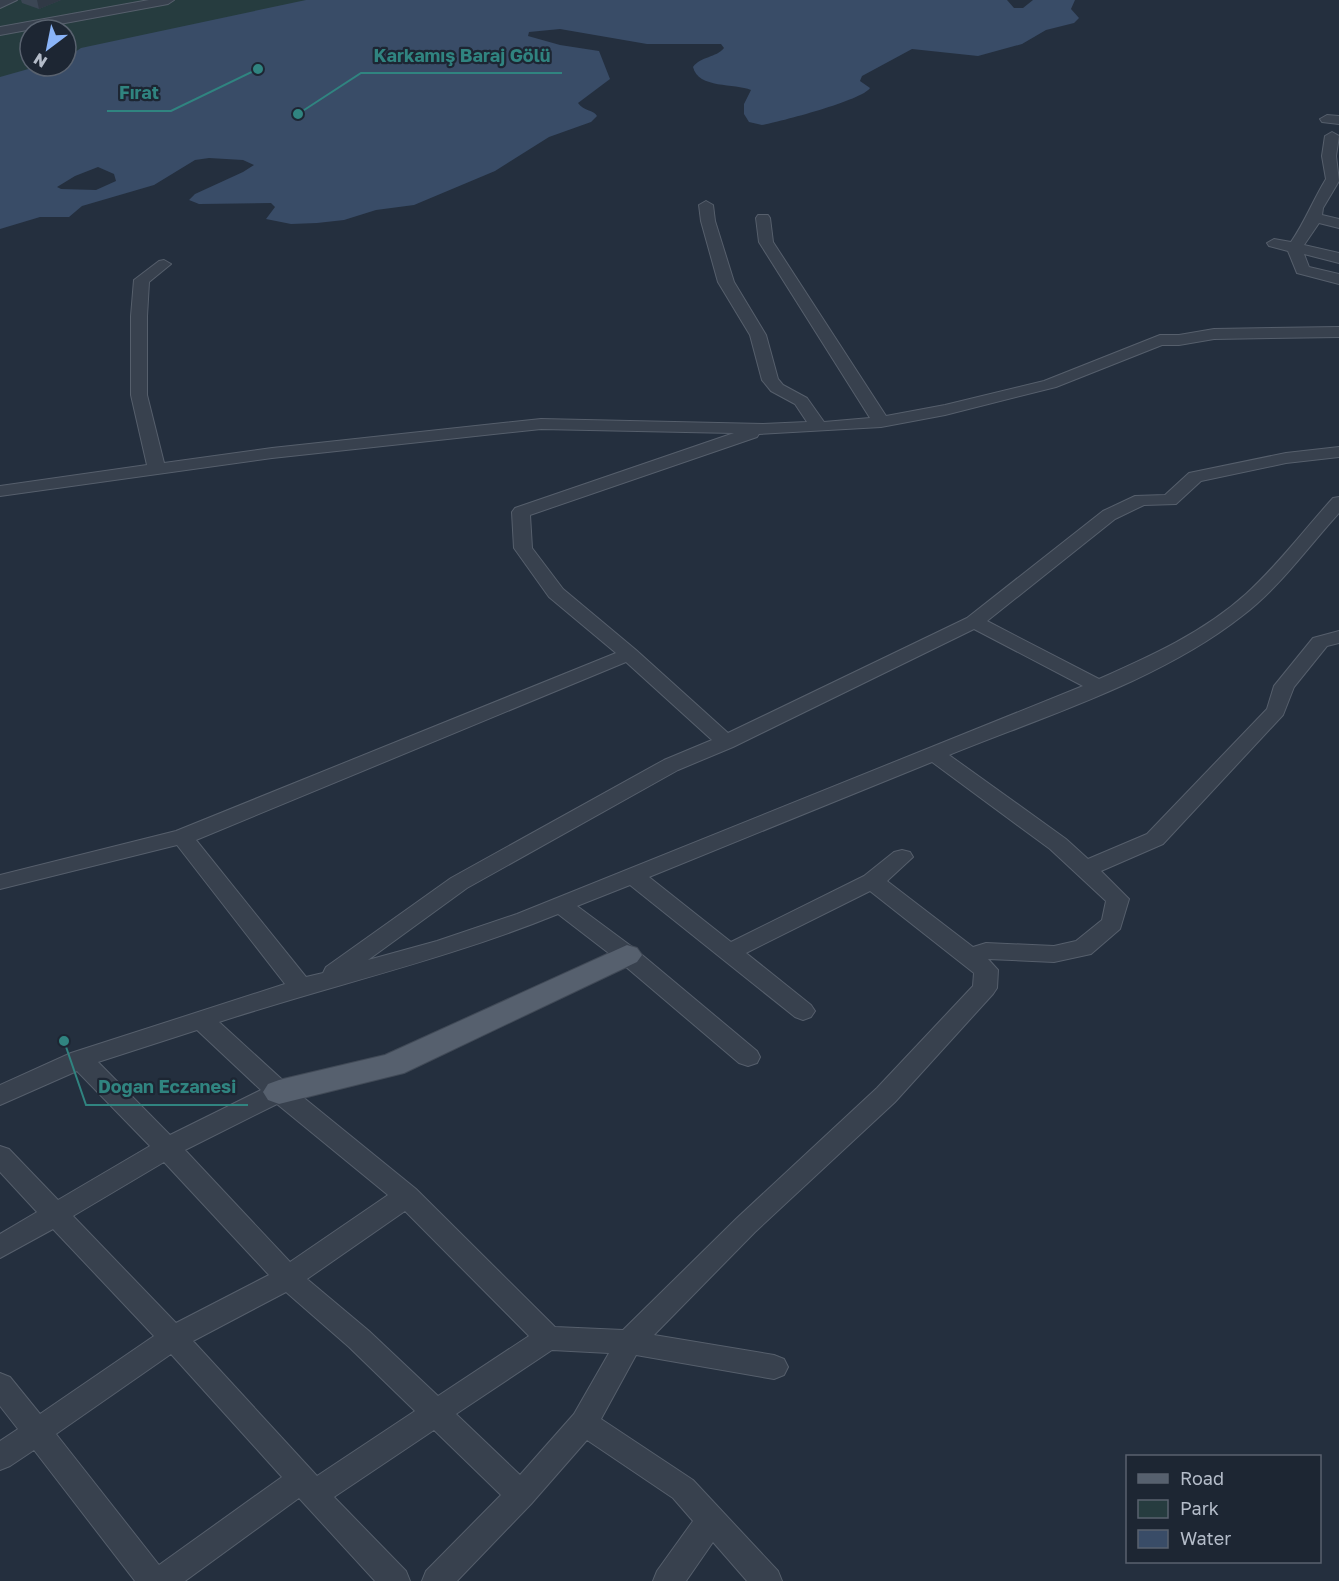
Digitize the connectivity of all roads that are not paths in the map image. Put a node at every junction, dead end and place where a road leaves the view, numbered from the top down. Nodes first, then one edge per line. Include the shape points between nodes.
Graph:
1 (10, 0) edge
2 (168, 0) edge
3 (0, 4) edge
4 (0, 31) edge
5 (1332, 136) dead end
6 (706, 204) dead end
7 (1316, 217) junction
8 (763, 218) dead end
9 (1339, 224) edge
10 (1274, 243) dead end
11 (1295, 248) junction
12 (1339, 260) edge
13 (164, 264) dead end
14 (1339, 279) edge
15 (1339, 332) edge
16 (880, 422) junction
17 (819, 427) junction
18 (763, 429) junction
19 (1339, 452) edge
20 (157, 470) junction
21 (0, 491) edge
22 (1339, 502) edge
23 (974, 622) junction
24 (1339, 637) edge
25 (629, 654) junction
26 (1099, 687) junction
27 (726, 742) junction
28 (934, 754) junction
29 (182, 837) junction
30 (902, 857) dead end
31 (1085, 869) junction
32 (633, 876) junction
33 (872, 881) junction
34 (0, 882) edge
35 (560, 905) junction
36 (729, 952) junction
37 (627, 955) junction
38 (970, 956) junction
39 (311, 985) junction
40 (803, 1011) dead end
41 (202, 1020) junction
42 (748, 1057) dead end
43 (80, 1059) junction
44 (279, 1092) junction
45 (0, 1096) edge
46 (167, 1148) junction
47 (0, 1156) edge
48 (407, 1196) junction
49 (54, 1215) junction
50 (0, 1246) edge
51 (288, 1278) junction
52 (173, 1338) junction
53 (548, 1338) junction
54 (629, 1342) junction
55 (774, 1366) dead end
56 (0, 1385) edge
57 (436, 1414) junction
58 (584, 1423) junction
59 (37, 1430) junction
60 (0, 1457) edge
61 (307, 1487) junction
62 (521, 1495) junction
63 (712, 1519) junction
64 (153, 1581) edge
65 (161, 1581) edge
66 (395, 1581) edge
67 (437, 1581) edge
68 (668, 1581) edge
69 (767, 1581) edge

1 - 3 street
2 - 4 street
5 - 7 street via 1329,156 1333,179 1316,208
6 - 17 street via 726,282 758,334 770,380 801,401
7 - 9 street
7 - 11 street
8 - 16 street via 766,242
10 - 11 street
11 - 12 street
11 - 14 street via 1302,270
13 - 20 street via 142,280 139,316 139,395
15 - 16 street via 1214,334 1160,340 1050,384
16 - 17 street
17 - 18 street
18 - 20 street via 541,424 272,453
18 - 25 street via 521,512 523,548 556,593
19 - 23 street via 1286,458 1195,477 1170,500 1141,500 1109,515
20 - 21 street
22 - 26 street via 1254,597 1211,633
23 - 26 street
23 - 27 street
24 - 31 street via 1320,642 1284,686 1276,711 1155,839
25 - 27 street
25 - 29 street
26 - 28 street
27 - 39 street via 671,765 459,883
28 - 31 street via 1059,844
28 - 32 street
29 - 34 street
29 - 39 street
30 - 33 street
31 - 38 street via 1118,898 1112,922 1083,948 1053,954 986,951
32 - 35 street
32 - 36 street
33 - 36 street
33 - 38 street
35 - 37 street
35 - 39 street via 444,947
36 - 40 street
37 - 42 street
37 - 44 main road via 393,1065
38 - 54 street via 986,970 985,988 886,1095 746,1225
39 - 41 street
41 - 43 street
41 - 44 street
43 - 45 street
43 - 46 street
44 - 46 street
44 - 48 street
46 - 49 street
46 - 51 street
47 - 49 street
48 - 51 street
48 - 53 street
49 - 50 street
49 - 52 street
51 - 52 street
51 - 57 street via 359,1339
52 - 59 street
52 - 61 street
53 - 54 street
53 - 57 street
54 - 55 street
54 - 58 street
56 - 59 street
57 - 61 street
57 - 62 street
58 - 62 street
58 - 63 street via 683,1489
59 - 60 street
59 - 64 street
61 - 65 street
61 - 66 street
62 - 67 street
63 - 68 street
63 - 69 street

